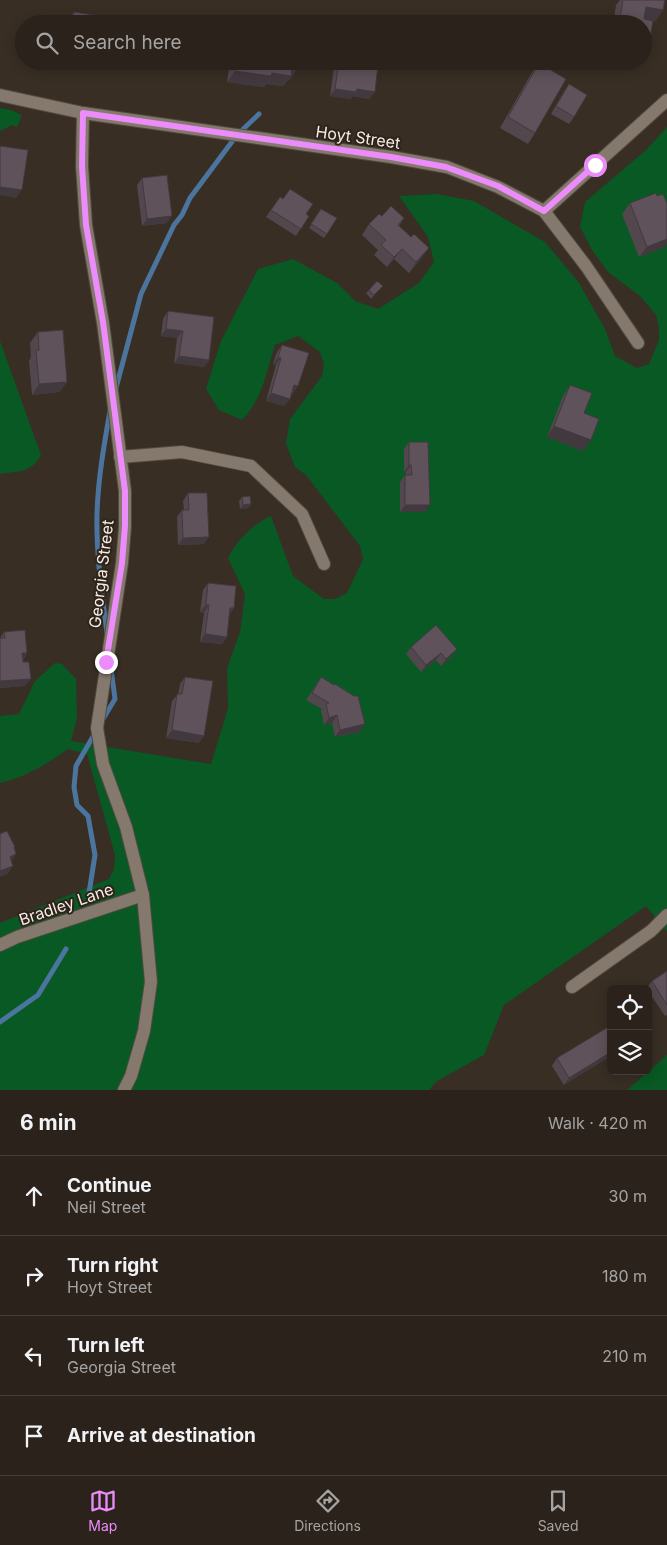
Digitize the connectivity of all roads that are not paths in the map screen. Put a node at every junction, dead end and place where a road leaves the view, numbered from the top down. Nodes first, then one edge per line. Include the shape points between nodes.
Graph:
1 (0, 95) edge
2 (667, 100) edge
3 (83, 113) junction
4 (544, 211) junction
5 (638, 343) dead end
6 (120, 457) junction
7 (324, 564) dead end
8 (143, 895) junction
9 (667, 915) edge
10 (0, 945) edge
11 (572, 987) dead end
12 (124, 1090) edge

1 - 3 street, Hoyt Street
2 - 4 street
3 - 4 street, Hoyt Street via 446,167 498,186
3 - 6 street, Georgia Street via 86,225 103,322
4 - 5 street, Hoyt Street
6 - 7 street via 182,452 251,466 302,514
6 - 8 street, Georgia Street via 125,491 122,563 97,728 104,764 126,827
8 - 10 street, Bradley Lane
8 - 12 street, Georgia Street via 151,982 144,1031
9 - 11 street via 651,931

